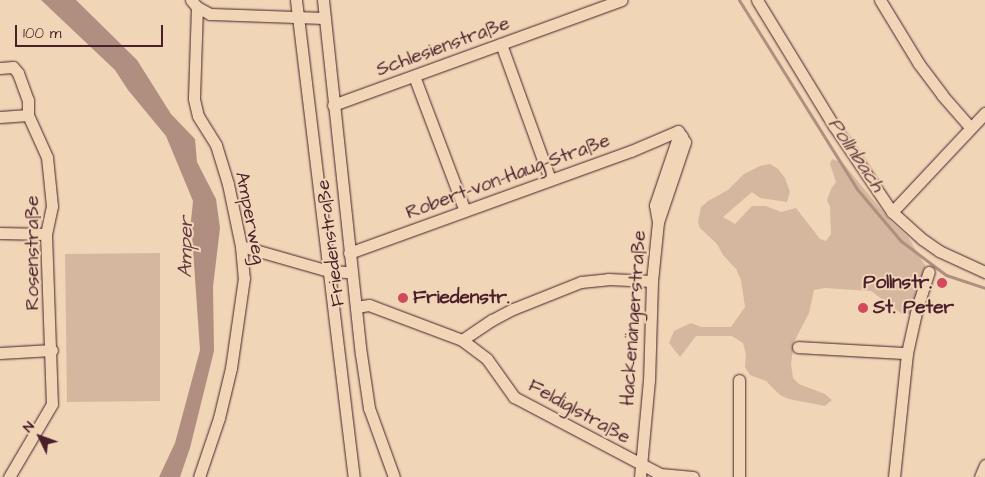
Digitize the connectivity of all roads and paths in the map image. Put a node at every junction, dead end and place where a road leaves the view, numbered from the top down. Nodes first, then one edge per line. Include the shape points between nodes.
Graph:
1 (296, 0) edge
2 (325, 0) edge
3 (621, 0) edge
4 (758, 0) edge
5 (880, 0) edge
6 (194, 4) edge
7 (298, 16) junction
8 (325, 18) junction
9 (501, 44) junction
10 (0, 68) edge
11 (414, 76) junction
12 (333, 105) junction
13 (985, 113) edge
14 (28, 115) junction
15 (0, 117) edge
16 (970, 127) junction
17 (680, 134) joint
18 (550, 179) junction
19 (466, 210) junction
20 (892, 212) junction
21 (0, 233) edge
22 (46, 234) junction
23 (241, 246) junction
24 (349, 253) junction
25 (329, 271) junction
26 (351, 272) junction
27 (929, 272) dead end
28 (985, 272) edge
29 (652, 281) junction
30 (356, 307) junction
31 (462, 340) junction
32 (798, 347) dead end
33 (52, 350) junction
34 (907, 353) junction
35 (0, 354) edge
36 (738, 380) dead end
37 (985, 466) edge
38 (641, 471) edge
39 (9, 477) edge
40 (199, 477) edge
41 (354, 477) edge
42 (394, 477) edge
43 (693, 477) edge
44 (740, 477) edge
45 (894, 477) edge
46 (980, 477) edge

1 - 7 street
2 - 8 street, Friedenstraße
3 - 9 street, Schlesienstraße
4 - 20 street via 834,126
5 - 16 street via 919,64
6 - 7 street via 210,14
6 - 23 street, Amperweg via 194,99 198,116 216,145
7 - 8 street
7 - 25 street
8 - 12 street, Friedenstraße
9 - 11 street, Schlesienstraße
9 - 18 street
10 - 14 street, Rosenstraße via 13,67 18,74 28,100
11 - 12 street, Schlesienstraße
11 - 19 street
12 - 24 street, Friedenstraße
13 - 16 street
14 - 15 street
14 - 22 street, Rosenstraße via 47,157 52,206
16 - 20 street
17 - 18 street, Robert-von-Haug-Straße
17 - 29 street, Hackenängerstraße via 685,142 658,222
18 - 19 street, Robert-von-Haug-Straße
19 - 24 street, Robert-von-Haug-Straße
20 - 28 street via 939,251
21 - 22 street
22 - 33 street, Rosenstraße
23 - 25 street
23 - 40 street, Amperweg via 244,278 231,368 219,418
24 - 26 street, Friedenstraße
25 - 26 street
25 - 41 street
26 - 30 street, Friedenstraße
27 - 34 street
29 - 31 street via 608,279 581,282 513,309
29 - 38 street, Hackenängerstraße via 649,380
30 - 31 street, Feldiglstraße via 369,306
30 - 42 street, Friedenstraße via 369,408
31 - 38 street, Feldiglstraße via 487,359 514,397
32 - 34 street
33 - 35 street
33 - 39 street, Rosenstraße via 52,404
34 - 45 street
36 - 44 street
37 - 46 street
38 - 43 street, Feldiglstraße

